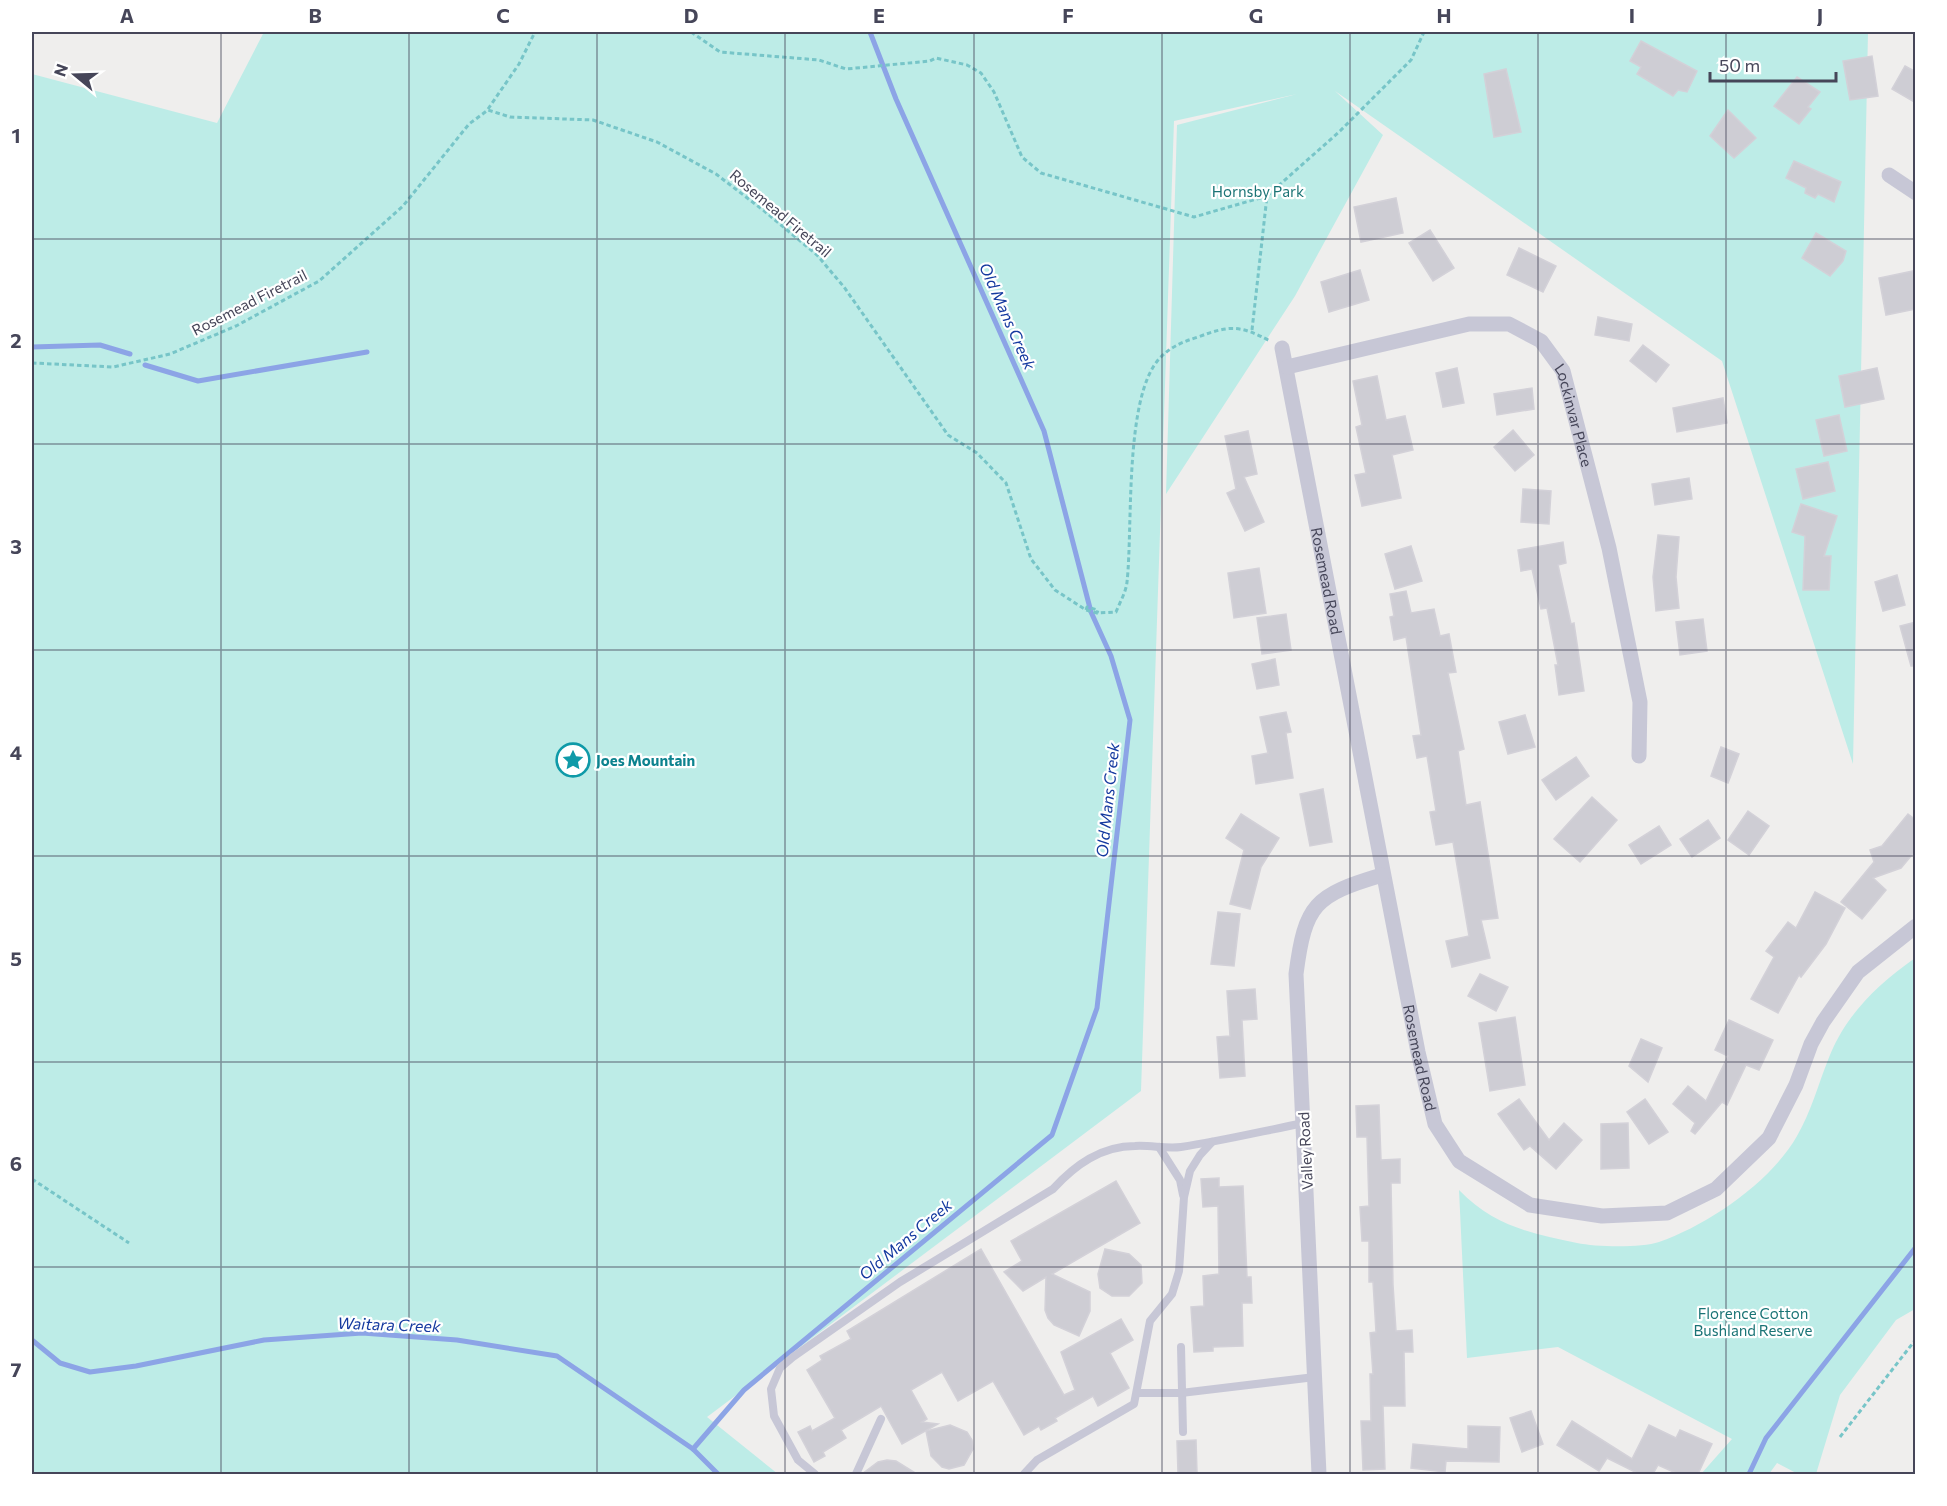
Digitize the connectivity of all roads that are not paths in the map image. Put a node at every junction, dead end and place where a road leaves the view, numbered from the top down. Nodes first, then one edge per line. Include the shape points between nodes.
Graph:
1 (1889, 175) dead end
2 (1916, 193) edge
3 (1282, 348) road end
4 (1287, 367) junction
5 (1639, 756) dead end
6 (1382, 875) junction
7 (1916, 926) edge
8 (1304, 1123) junction
9 (1214, 1141) junction
10 (1159, 1147) junction
11 (1184, 1197) junction
12 (1181, 1347) dead end
13 (1315, 1377) junction
14 (1138, 1393) junction
15 (1181, 1393) junction
16 (881, 1419) dead end
17 (1183, 1432) dead end
18 (815, 1474) edge
19 (856, 1474) edge
20 (1024, 1474) edge
21 (1319, 1474) edge

1 - 2 street
3 - 4 street, Rosemead Road
4 - 5 street, Lockinvar Place via 1469,324 1509,324 1541,341 1563,372 1609,548 1640,702
4 - 6 street, Rosemead Road
6 - 7 street, Rosemead Road via 1435,1124 1460,1161 1530,1205 1602,1216 1667,1213 1716,1189 1769,1138 1796,1085 1811,1044 1858,972
6 - 8 street, Valley Road via 1341,887 1313,908 1301,938 1296,974
8 - 9 lane
8 - 13 street, Valley Road
9 - 10 lane via 1179,1148
9 - 11 lane via 1190,1171
10 - 11 lane via 1180,1180
10 - 18 lane via 1117,1147 1083,1162 1053,1189 878,1296 780,1368 771,1389 774,1416 798,1460
11 - 14 lane via 1179,1271 1172,1294 1150,1321
12 - 15 lane
13 - 15 lane
13 - 21 street, Valley Road
14 - 15 lane
14 - 20 lane via 1126,1411 1036,1460
15 - 17 lane
16 - 19 lane

